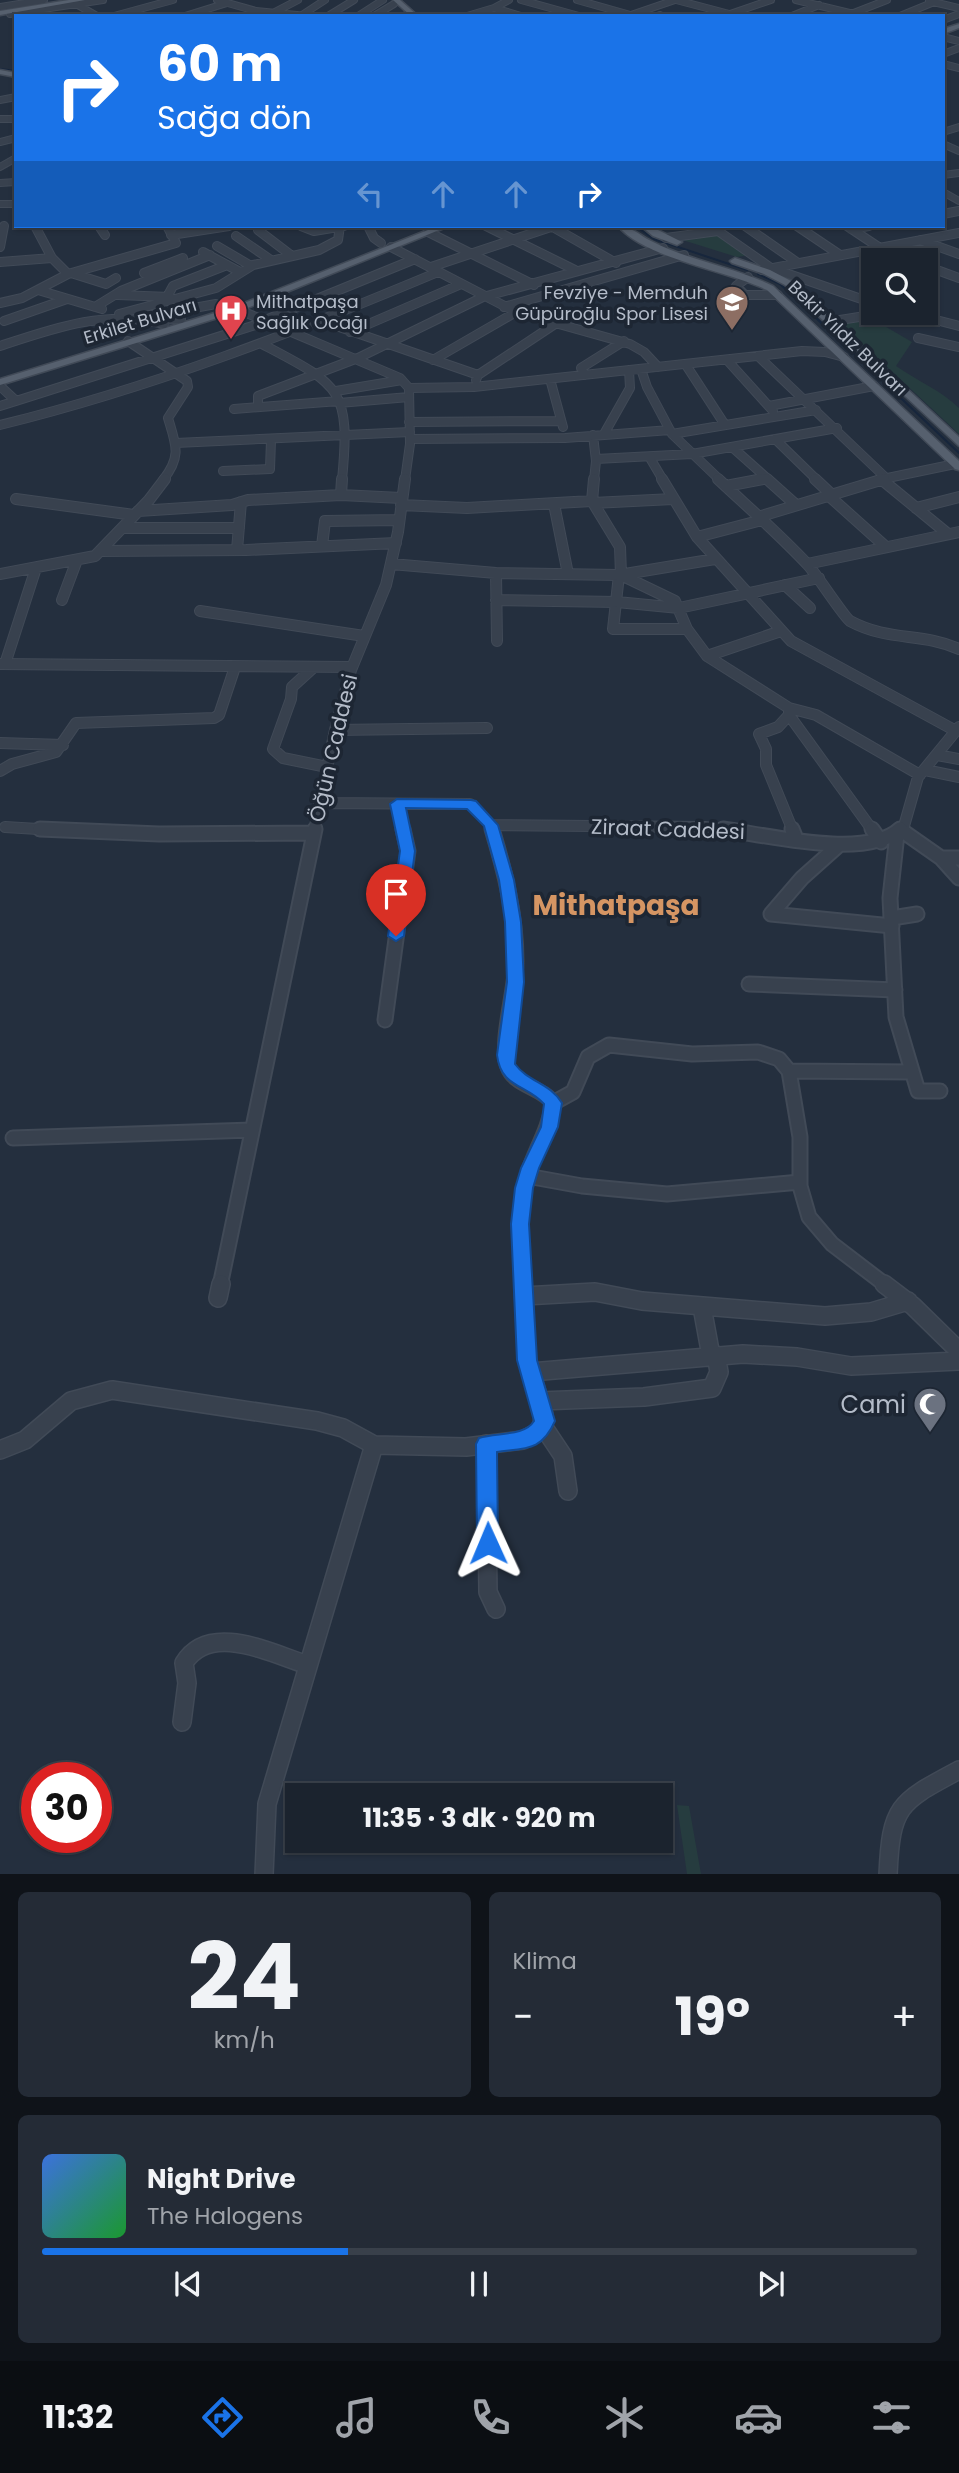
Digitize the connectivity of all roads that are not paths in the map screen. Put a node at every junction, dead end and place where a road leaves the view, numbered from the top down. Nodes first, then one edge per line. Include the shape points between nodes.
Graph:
1 (44, 0) edge
2 (61, 0) edge
3 (103, 0) edge
4 (173, 0) edge
5 (217, 0) edge
6 (298, 0) edge
7 (325, 0) edge
8 (354, 0) edge
9 (383, 0) edge
10 (405, 0) edge
11 (509, 0) edge
12 (521, 0) edge
13 (551, 0) edge
14 (577, 0) edge
15 (676, 0) edge
16 (708, 0) edge
17 (771, 0) edge
18 (796, 0) edge
19 (832, 0) edge
20 (887, 0) edge
21 (924, 0) edge
22 (952, 0) edge
23 (933, 1) edge
24 (77, 2) edge
25 (395, 2) edge
26 (942, 2) edge
27 (145, 3) edge
28 (227, 3) junction
29 (610, 3) dead end
30 (537, 4) junction
31 (694, 5) junction
32 (818, 5) junction
33 (600, 6) junction
34 (494, 8) junction
35 (959, 8) edge
36 (0, 10) edge
37 (9, 14) junction
38 (14, 14) edge
39 (94, 14) edge
40 (119, 14) edge
41 (191, 14) edge
42 (266, 14) edge
43 (272, 14) edge
44 (304, 14) edge
45 (331, 14) edge
46 (361, 14) edge
47 (377, 14) edge
48 (408, 14) edge
49 (421, 14) edge
50 (474, 14) edge
51 (514, 14) edge
52 (573, 14) edge
53 (580, 14) edge
54 (629, 14) edge
55 (636, 14) edge
56 (730, 14) edge
57 (736, 14) edge
58 (797, 14) edge
59 (847, 14) edge
60 (852, 14) edge
61 (905, 14) edge
62 (959, 192) edge
63 (945, 193) edge
64 (959, 201) edge
65 (2, 226) edge
66 (36, 228) edge
67 (100, 228) edge
68 (168, 228) edge
69 (215, 228) edge
70 (306, 228) edge
71 (331, 228) edge
72 (341, 228) edge
73 (369, 228) edge
74 (490, 228) edge
75 (546, 228) edge
76 (555, 228) edge
77 (625, 228) edge
78 (647, 228) edge
79 (715, 228) edge
80 (748, 228) edge
81 (800, 228) edge
82 (850, 228) edge
83 (425, 229) edge
84 (956, 229) edge
85 (258, 230) dead end
86 (172, 234) junction
87 (105, 235) dead end
88 (236, 236) dead end
89 (512, 239) junction
90 (920, 240) junction
91 (664, 243) junction
92 (386, 245) junction
93 (217, 246) dead end
94 (0, 247) edge
95 (880, 248) joint
96 (686, 251) junction
97 (861, 251) edge
98 (470, 253) junction
99 (712, 254) dead end
100 (959, 254) edge
101 (210, 255) junction
102 (840, 255) junction
103 (292, 256) junction
104 (52, 258) junction
105 (415, 258) junction
106 (271, 260) junction
107 (613, 261) junction
108 (0, 262) edge
109 (798, 263) junction
110 (228, 265) junction
111 (251, 266) junction
112 (180, 267) junction
113 (959, 267) edge
114 (435, 269) junction
115 (766, 269) junction
116 (575, 270) junction
117 (938, 271) edge
118 (240, 272) junction
119 (631, 272) junction
120 (144, 273) dead end
121 (69, 274) junction
122 (945, 274) junction
123 (198, 276) junction
124 (748, 277) junction
125 (116, 278) dead end
126 (959, 278) edge
127 (531, 283) junction
128 (221, 285) junction
129 (459, 285) junction
130 (38, 290) junction
131 (202, 292) junction
132 (114, 294) junction
133 (549, 294) junction
134 (778, 295) junction
135 (167, 297) junction
136 (483, 297) junction
137 (67, 299) junction
138 (861, 299) edge
139 (0, 303) edge
140 (53, 304) junction
141 (230, 305) junction
142 (95, 307) junction
143 (504, 307) junction
144 (0, 309) edge
145 (516, 312) junction
146 (121, 315) junction
147 (861, 317) edge
148 (145, 318) junction
149 (181, 318) junction
150 (2, 320) edge
151 (840, 320) dead end
152 (321, 321) junction
153 (938, 321) edge
154 (264, 322) junction
155 (164, 324) junction
156 (555, 324) junction
157 (13, 326) dead end
158 (959, 326) edge
159 (22, 331) dead end
160 (350, 332) junction
161 (291, 334) junction
162 (31, 336) junction
163 (822, 336) junction
164 (918, 338) dead end
165 (128, 341) junction
166 (624, 341) junction
167 (262, 344) junction
168 (385, 345) junction
169 (0, 346) edge
170 (959, 347) edge
171 (796, 351) junction
172 (758, 356) junction
173 (154, 358) junction
174 (358, 358) junction
175 (844, 358) junction
176 (433, 360) junction
177 (727, 360) junction
178 (686, 365) junction
179 (658, 368) junction
180 (640, 369) junction
181 (629, 370) junction
182 (177, 373) junction
183 (316, 373) junction
184 (478, 375) junction
185 (585, 375) junction
186 (550, 379) junction
187 (404, 385) junction
188 (1, 386) edge
189 (874, 386) junction
190 (435, 387) junction
191 (474, 387) junction
192 (336, 391) junction
193 (805, 399) junction
194 (16, 401) junction
195 (339, 402) junction
196 (0, 406) edge
197 (769, 406) junction
198 (258, 407) junction
199 (234, 409) dead end
200 (816, 410) junction
201 (778, 416) junction
202 (561, 421) junction
203 (0, 425) edge
204 (725, 425) junction
205 (837, 428) junction
206 (410, 431) junction
207 (671, 432) junction
208 (598, 435) junction
209 (346, 436) junction
210 (565, 438) junction
211 (775, 439) junction
212 (271, 440) junction
213 (176, 443) junction
214 (959, 443) edge
215 (732, 447) junction
216 (692, 454) junction
217 (650, 458) junction
218 (596, 459) junction
219 (957, 465) edge
220 (223, 471) dead end
221 (766, 478) junction
222 (884, 478) junction
223 (726, 486) junction
224 (341, 495) junction
225 (830, 495) junction
226 (959, 497) edge
227 (16, 499) dead end
228 (673, 499) junction
229 (241, 502) junction
230 (401, 502) junction
231 (592, 502) junction
232 (554, 504) junction
233 (796, 505) junction
234 (916, 508) junction
235 (136, 513) junction
236 (760, 519) junction
237 (399, 520) junction
238 (122, 528) junction
239 (239, 528) junction
240 (959, 532) edge
241 (948, 534) junction
242 (697, 537) junction
243 (396, 543) junction
244 (322, 546) junction
245 (887, 547) junction
246 (237, 550) junction
247 (100, 551) junction
248 (715, 559) junction
249 (77, 560) junction
250 (391, 564) junction
251 (807, 564) junction
252 (36, 568) junction
253 (496, 573) junction
254 (0, 574) edge
255 (568, 574) junction
256 (620, 575) junction
257 (819, 578) junction
258 (785, 585) junction
259 (745, 593) junction
260 (62, 600) dead end
261 (496, 600) junction
262 (617, 602) junction
263 (679, 608) junction
264 (810, 608) dead end
265 (200, 611) dead end
266 (687, 629) junction
267 (781, 631) junction
268 (364, 636) junction
269 (497, 641) dead end
270 (959, 648) edge
271 (707, 656) junction
272 (2, 664) edge
273 (235, 667) junction
274 (314, 667) junction
275 (352, 667) junction
276 (789, 712) junction
277 (487, 728) dead end
278 (335, 730) junction
279 (957, 732) edge
280 (0, 743) edge
281 (63, 745) junction
282 (937, 755) junction
283 (959, 759) edge
284 (327, 767) junction
285 (0, 771) edge
286 (922, 773) junction
287 (959, 777) edge
288 (319, 803) junction
289 (397, 804) junction
290 (491, 825) junction
291 (5, 827) dead end
292 (899, 832) junction
293 (313, 833) junction
294 (796, 839) junction
295 (881, 842) junction
296 (839, 845) junction
297 (941, 858) junction
298 (959, 858) edge
299 (959, 878) edge
300 (917, 914) dead end
301 (892, 922) junction
302 (749, 984) dead end
303 (894, 990) junction
304 (385, 1020) dead end
305 (789, 1071) junction
306 (912, 1072) junction
307 (940, 1091) dead end
308 (553, 1103) junction
309 (252, 1130) junction
310 (13, 1138) dead end
311 (527, 1176) junction
312 (800, 1182) junction
313 (524, 1296) junction
314 (218, 1298) dead end
315 (908, 1301) junction
316 (702, 1307) junction
317 (959, 1351) edge
318 (714, 1355) junction
319 (959, 1361) edge
320 (531, 1372) junction
321 (540, 1401) junction
322 (543, 1426) junction
323 (486, 1444) junction
324 (374, 1445) junction
325 (0, 1450) edge
326 (568, 1491) dead end
327 (496, 1609) dead end
328 (308, 1665) junction
329 (182, 1722) dead end
330 (959, 1770) edge
331 (264, 1874) edge
332 (888, 1874) edge

1 - 36 street
2 - 36 main road
3 - 24 street
4 - 27 street
5 - 28 street
6 - 43 street
7 - 44 street
8 - 45 street
9 - 46 street
10 - 49 main road
11 - 34 street
12 - 30 street
13 - 30 street
14 - 33 street
15 - 31 street
15 - 55 street
16 - 31 street
17 - 57 street
18 - 32 street
19 - 32 street
20 - 60 street
21 - 23 street
22 - 26 street
23 - 26 street
23 - 61 street
24 - 36 main road
24 - 37 street
24 - 39 street
25 - 47 street
25 - 48 main road
26 - 35 street
27 - 40 street
28 - 41 street
28 - 42 street
29 - 33 street
30 - 52 street
31 - 56 street
32 - 58 street
32 - 59 street
33 - 53 street
33 - 54 street
34 - 50 street
34 - 51 street
36 - 37 street
37 - 38 street
62 - 63 street
63 - 64 street
65 - 94 street
66 - 104 street
67 - 87 street
68 - 86 street
69 - 86 street
70 - 71 street
72 - 103 street via 334,243
73 - 92 street via 374,238
74 - 89 street
75 - 89 street
76 - 107 street
77 - 91 main road, Bekir Yıldız Bulvarı via 639,239
78 - 91 main road, Bekir Yıldız Bulvarı
79 - 91 street
79 - 115 street
80 - 109 street
81 - 102 street
82 - 95 street
83 - 92 main road, Erkilet Bulvarı
83 - 98 street
84 - 90 street
85 - 103 street
86 - 121 street via 176,243
88 - 106 street
89 - 98 street
89 - 116 street
90 - 95 street
90 - 100 street
91 - 96 main road, Bekir Yıldız Bulvarı
91 - 107 street
92 - 105 street
92 - 141 main road, Erkilet Bulvarı
93 - 111 street
96 - 119 street
96 - 124 main road, Bekir Yıldız Bulvarı
97 - 102 street
98 - 114 street
98 - 127 street
99 - 115 main road, Bekir Yıldız Bulvarı
101 - 110 street
101 - 112 street
101 - 120 street via 204,252
102 - 109 street
103 - 106 street
104 - 108 street
104 - 121 street
105 - 114 street
105 - 154 street
106 - 111 street
107 - 116 street
107 - 119 street
109 - 115 street
110 - 118 street
110 - 123 street
111 - 118 street
112 - 123 street
112 - 132 street
113 - 122 street
114 - 129 street
114 - 152 street
115 - 138 street
115 - 214 main road, Bekir Yıldız Bulvarı via 788,284
116 - 127 street
117 - 122 street
118 - 128 street
119 - 133 street
121 - 125 street via 106,284
121 - 130 street
122 - 126 street
123 - 128 street
123 - 135 street via 173,286
124 - 134 main road, Bekir Yıldız Bulvarı
124 - 134 street via 736,286 745,295
127 - 133 street
127 - 136 street
128 - 131 street
129 - 136 street
129 - 160 street
130 - 137 street
130 - 139 street
131 - 135 street
131 - 146 street
132 - 135 street
132 - 142 street
133 - 143 street
134 - 163 main road, Bekir Yıldız Bulvarı
136 - 143 street
136 - 168 street
137 - 140 street
137 - 142 street
140 - 144 street via 37,299
140 - 150 street
141 - 148 street
141 - 149 main road, Erkilet Bulvarı
141 - 154 street
141 - 165 main road, Erkilet Bulvarı
142 - 146 street
143 - 145 street
145 - 156 street
145 - 176 street
146 - 148 street
146 - 162 street
147 - 151 street
148 - 149 street
148 - 155 street
149 - 155 main road, Erkilet Bulvarı
150 - 157 street
152 - 160 street
152 - 161 street
153 - 158 street
154 - 161 street
154 - 173 street
155 - 188 main road, Erkilet Bulvarı
156 - 166 street
156 - 184 street
159 - 162 street
160 - 168 street
161 - 167 street
161 - 174 street
162 - 169 street
163 - 171 street
163 - 175 main road, Bekir Yıldız Bulvarı
164 - 170 street
165 - 173 street
165 - 188 main road, Erkilet Bulvarı
166 - 179 street via 644,352
166 - 185 street via 581,368
167 - 182 street
167 - 183 street
168 - 174 street
168 - 176 street
171 - 172 street
171 - 175 street
172 - 177 street
172 - 193 street
173 - 182 street
173 - 194 street
174 - 183 street
174 - 187 street
175 - 189 main road, Bekir Yıldız Bulvarı
176 - 184 street
177 - 178 street
177 - 197 street
178 - 179 street
178 - 204 street
179 - 180 street
180 - 181 street
180 - 207 street
181 - 185 street
181 - 208 street via 630,388
182 - 203 street
182 - 213 street via 188,384 167,418
183 - 192 street
183 - 198 street via 258,396
184 - 191 street
185 - 186 street
186 - 191 street
186 - 202 street
187 - 190 street
187 - 190 street
187 - 192 street
187 - 195 street
187 - 206 street, Öğün Caddesi
188 - 194 street
189 - 193 street
189 - 219 main road, Bekir Yıldız Bulvarı
190 - 191 street
192 - 195 street
193 - 197 street
193 - 200 street
194 - 196 street
195 - 198 street
195 - 209 street
197 - 201 street
198 - 199 street
200 - 201 street
200 - 205 street
201 - 204 street
202 - 206 street
202 - 210 street
204 - 207 street
205 - 211 street
205 - 222 street
206 - 209 street
206 - 210 street
206 - 230 street, Öğün Caddesi
207 - 208 street
207 - 216 street
208 - 210 street
208 - 218 street
209 - 212 street
209 - 224 street
211 - 215 street
211 - 225 street
212 - 213 street
212 - 220 street via 270,469
213 - 235 street via 174,466
215 - 216 street
215 - 221 street
216 - 217 street
216 - 223 street
217 - 218 street
217 - 228 street
218 - 231 street
219 - 222 street
221 - 223 street
221 - 233 street
222 - 225 street
222 - 234 street
223 - 236 street
224 - 229 street
224 - 230 street
225 - 233 street
225 - 245 street
226 - 234 street
227 - 235 street
228 - 231 street
228 - 242 street
229 - 235 street
229 - 239 street
230 - 232 street via 467,508
230 - 237 street, Öğün Caddesi
231 - 232 street
231 - 256 street via 620,547
232 - 255 street
233 - 236 street
234 - 241 street
235 - 238 street
236 - 242 street
236 - 251 street
237 - 243 street, Öğün Caddesi
237 - 244 street via 325,522
238 - 239 street
238 - 247 street
239 - 246 street
240 - 241 street
241 - 245 street
242 - 248 street
243 - 244 street
243 - 250 street, Öğün Caddesi
244 - 246 street
245 - 251 street
246 - 247 street
247 - 249 street
248 - 256 street
248 - 259 street
249 - 252 street
249 - 260 street
250 - 253 street
250 - 268 street, Öğün Caddesi
251 - 257 street
252 - 254 street
252 - 272 street
253 - 255 street
253 - 261 street
255 - 256 street
256 - 262 street
256 - 263 street via 672,599
257 - 258 street
257 - 270 street via 844,615 861,627 890,637 942,641
258 - 259 street
258 - 264 street
259 - 263 street
259 - 267 street
261 - 262 street
261 - 269 street
262 - 263 street
262 - 266 street via 613,629
263 - 266 street
265 - 268 street
266 - 271 street
267 - 271 street
267 - 279 street via 824,661
268 - 275 street, Öğün Caddesi
271 - 276 street
272 - 273 street
273 - 274 street
273 - 281 street via 214,718 76,723
274 - 275 street
274 - 284 street via 292,687 273,749 283,758
275 - 278 street, Öğün Caddesi
276 - 286 street via 816,715
276 - 294 street via 778,727 759,734 766,749 765,765
276 - 295 street
277 - 278 street
278 - 284 street, Öğün Caddesi
279 - 282 street
280 - 281 street
281 - 285 street via 53,753
282 - 283 street
282 - 286 street
284 - 288 street, Öğün Caddesi
286 - 287 street
286 - 292 street
288 - 289 street
288 - 293 street, Öğün Caddesi
289 - 290 street via 471,804
289 - 304 street via 408,851
290 - 294 street, Ziraat Caddesi via 705,827
290 - 308 street via 506,880 516,946 506,1060 516,1078 542,1090
291 - 293 street via 218,836
292 - 295 street, Ziraat Caddesi
292 - 297 street
292 - 301 street via 891,881
293 - 309 street, Öğün Caddesi
294 - 296 street, Ziraat Caddesi
295 - 296 street, Ziraat Caddesi
296 - 301 street via 771,914
297 - 298 street
297 - 299 street
300 - 301 street
301 - 303 street
302 - 303 street
303 - 306 street via 896,1017
305 - 306 street
305 - 308 street via 779,1059 758,1052 692,1054 609,1045 588,1057 575,1089
305 - 312 street via 799,1128
306 - 307 street via 918,1091
308 - 311 street via 550,1127
309 - 310 street
309 - 314 street, Öğün Caddesi
311 - 312 street via 667,1194
311 - 313 street via 520,1224
312 - 315 street via 806,1209 823,1235
313 - 316 street via 595,1292
313 - 320 street
315 - 316 street via 871,1312 825,1316
315 - 317 street
316 - 318 street
318 - 319 street via 783,1356 851,1366
318 - 320 street
318 - 321 street via 719,1372 712,1388 644,1397
320 - 321 street
321 - 322 street
322 - 323 street via 530,1439
322 - 326 street via 562,1452
323 - 324 street
323 - 327 street via 488,1592
324 - 325 street via 343,1428 317,1421 112,1390 65,1404 23,1442
324 - 328 street
328 - 329 street via 222,1642 201,1645 184,1663 187,1683
328 - 331 street via 267,1804
330 - 332 street via 899,1807 890,1831

